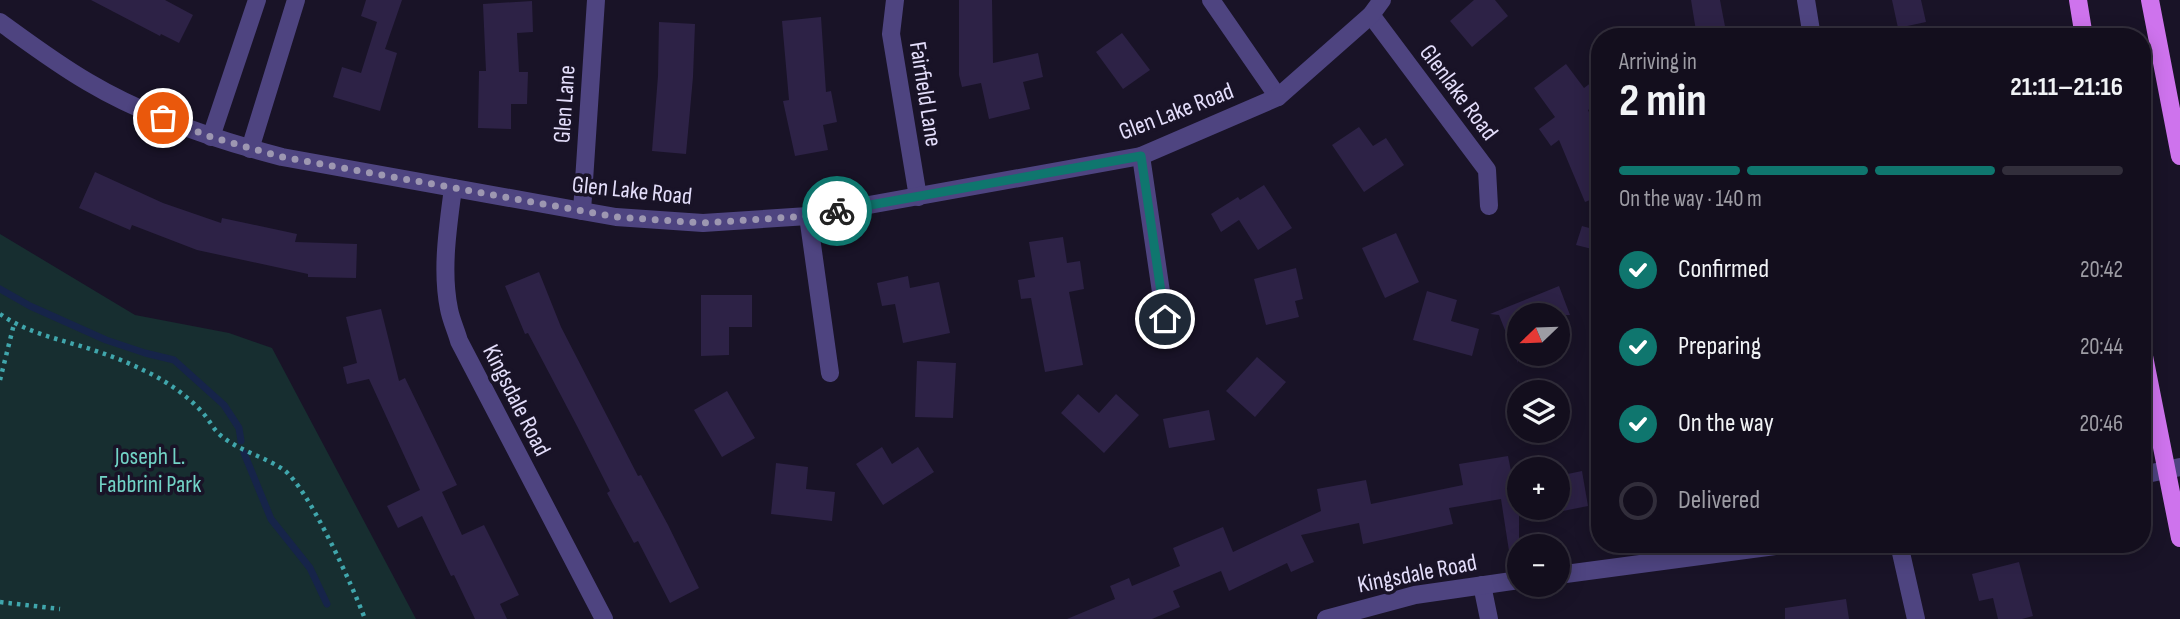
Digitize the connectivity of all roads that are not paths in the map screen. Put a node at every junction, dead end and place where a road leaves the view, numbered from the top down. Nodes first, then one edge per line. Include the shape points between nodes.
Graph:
1 (257, 0) edge
2 (296, 0) edge
3 (596, 0) edge
4 (895, 0) edge
5 (1211, 0) edge
6 (1382, 0) edge
7 (1806, 0) edge
8 (2078, 0) edge
9 (2150, 0) edge
10 (1371, 15) junction
11 (0, 22) edge
12 (1811, 28) edge
13 (2083, 28) edge
14 (1278, 97) junction
15 (211, 137) junction
16 (250, 149) junction
17 (1141, 156) junction
18 (2180, 156) edge
19 (453, 188) junction
20 (918, 197) junction
21 (1489, 206) dead end
22 (582, 211) junction
23 (808, 216) junction
24 (1165, 319) dead end
25 (830, 373) dead end
26 (2151, 381) edge
27 (2173, 468) edge
28 (2151, 473) edge
29 (2180, 538) edge
30 (1723, 553) edge
31 (1901, 553) edge
32 (1570, 573) edge
33 (1507, 582) edge
34 (1482, 585) junction
35 (604, 619) edge
36 (1326, 619) edge
37 (1489, 619) edge
38 (1916, 619) edge

1 - 15 street
2 - 16 street
3 - 22 street, Glen Lane
4 - 20 street, Fairfield Lane via 891,34
5 - 14 street, Glen Lake Road
6 - 10 street, Glen Lake Road
7 - 12 street
8 - 13 main road
9 - 18 main road
10 - 14 street, Glen Lake Road
10 - 21 street, Glenlake Road via 1487,170
11 - 15 street, Glen Lake Road via 89,83
14 - 17 street, Glen Lake Road
15 - 16 street, Glen Lake Road
16 - 19 street, Glen Lake Road
17 - 20 street, Glen Lake Road
17 - 24 street
19 - 22 street, Glen Lake Road
19 - 35 street, Kingsdale Road via 446,269 449,308 459,341
20 - 23 street, Glen Lake Road
22 - 23 street, Glen Lake Road via 703,223
23 - 25 street
26 - 27 main road
27 - 28 street
27 - 29 main road
30 - 32 street
31 - 38 street
33 - 34 street, Kingsdale Road
34 - 36 street, Kingsdale Road via 1415,595
34 - 37 street

